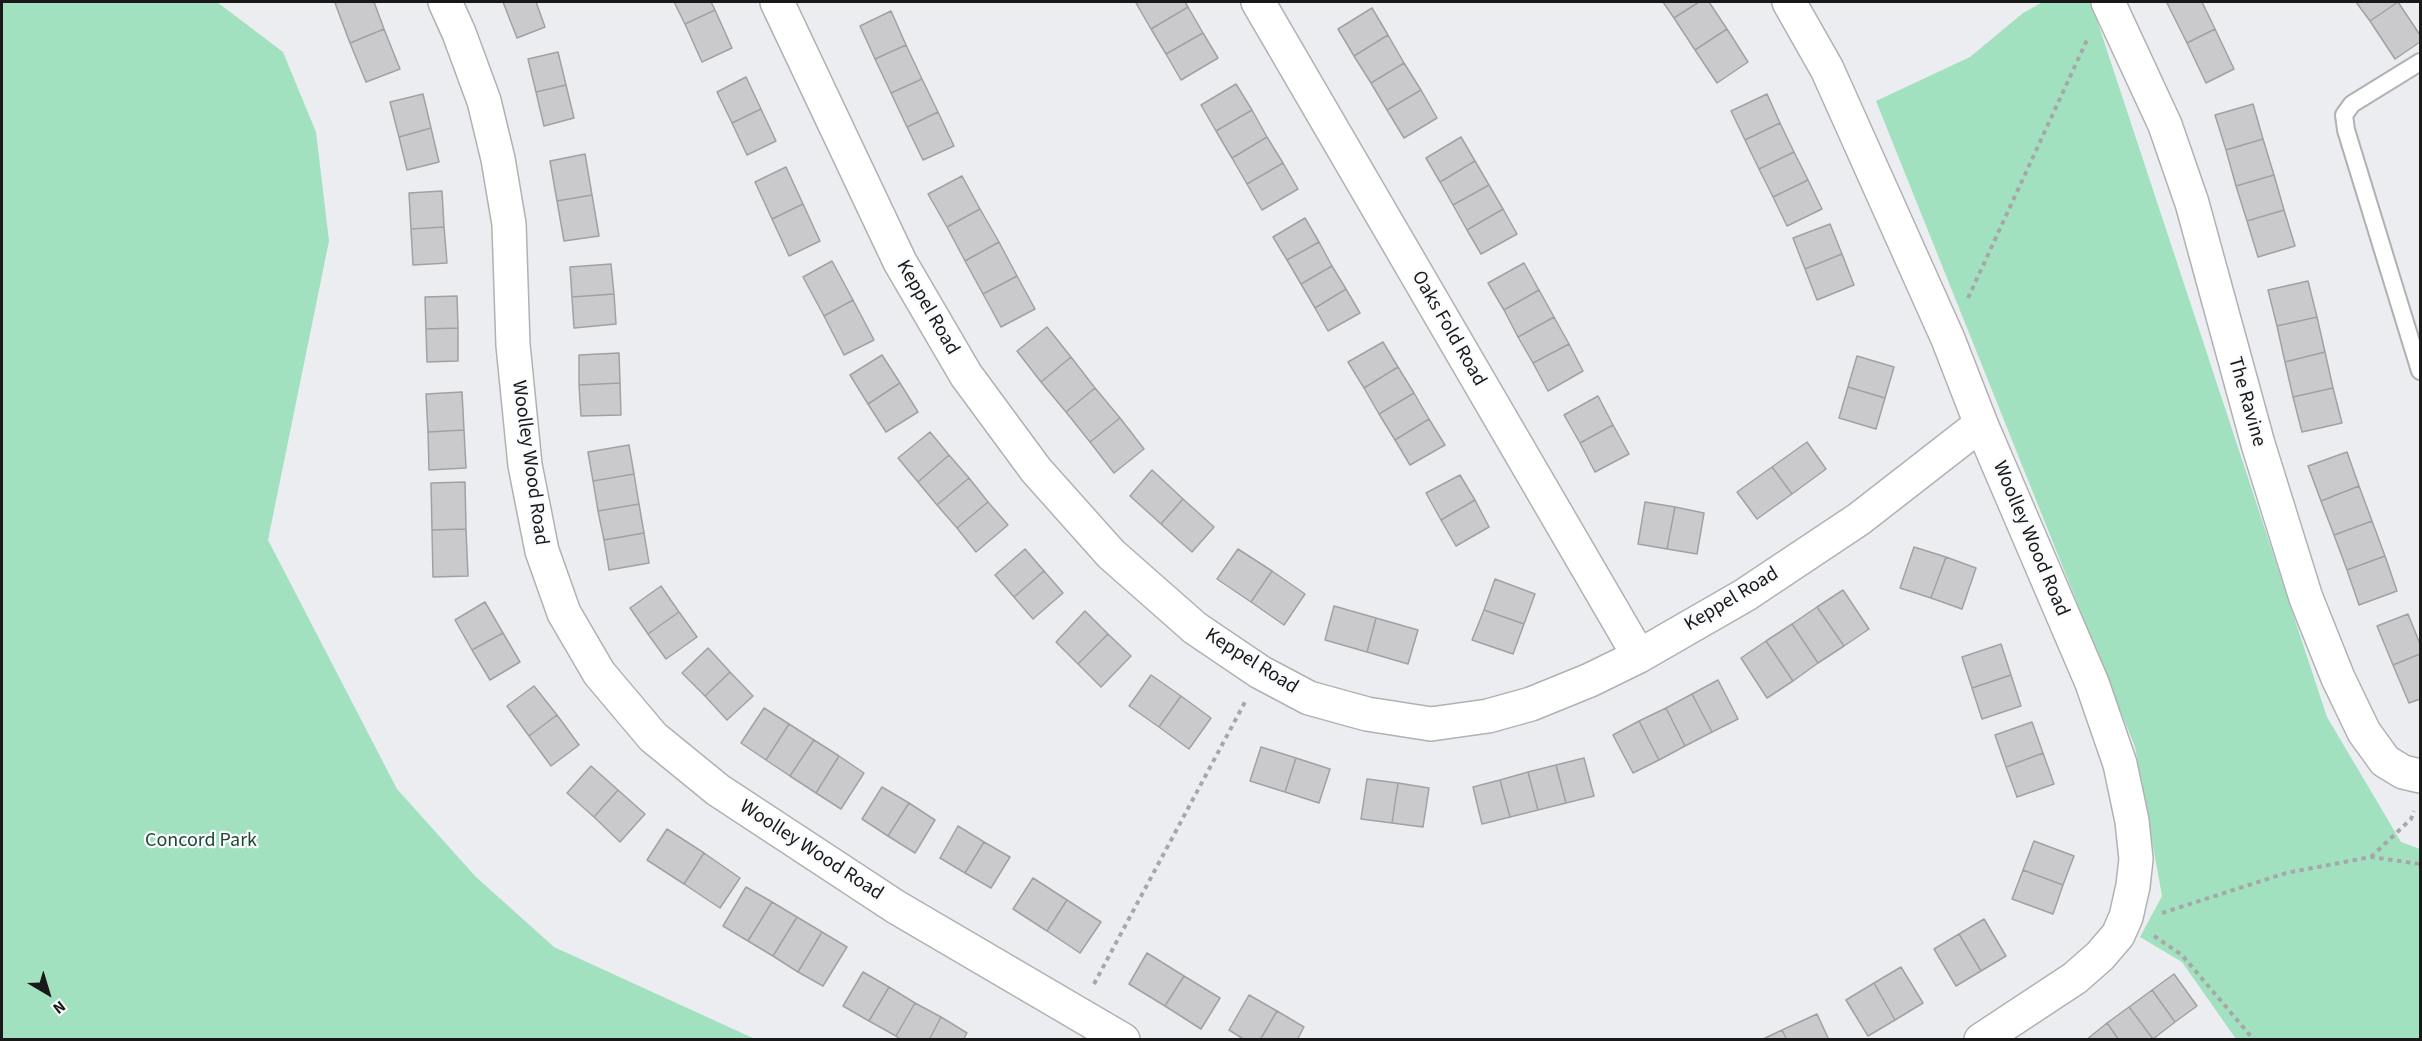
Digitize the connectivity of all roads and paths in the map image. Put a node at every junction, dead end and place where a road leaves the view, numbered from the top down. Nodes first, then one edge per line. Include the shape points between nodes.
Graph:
1 (445, 2) edge
2 (777, 2) edge
3 (1258, 2) edge
4 (1789, 2) edge
5 (2108, 2) edge
6 (2090, 34) dead end
7 (2421, 62) edge
8 (1948, 339) junction
9 (2421, 371) edge
10 (1982, 424) junction
11 (1639, 656) junction
12 (1260, 672) junction
13 (2419, 789) edge
14 (2371, 857) junction
15 (2421, 864) edge
16 (2131, 920) junction
17 (1079, 1012) junction
18 (1123, 1040) edge
19 (1981, 1040) edge
20 (2254, 1040) edge

1 - 17 street, Woolley Wood Road via 484,101 498,159 508,224 513,345 525,465 542,551 564,613 599,673 653,737 718,790 896,907
2 - 12 street, Keppel Road via 900,262 966,375 1036,470 1111,554 1196,628
3 - 11 street, Oaks Fold Road
4 - 8 street, Woolley Wood Road via 1827,69
5 - 13 street, The Ravine via 2165,126 2192,203 2258,444 2330,658 2364,732 2385,761
6 - 8 path
7 - 9 lane via 2352,104 2344,115
8 - 10 street, Woolley Wood Road
10 - 11 street, Keppel Road via 1859,519 1745,595
10 - 16 street, Woolley Wood Road via 2092,683 2120,764 2136,859
11 - 12 street, Keppel Road via 1531,704 1488,717 1431,724 1367,714 1309,698
12 - 17 path
13 - 14 path via 2411,819
14 - 15 path
14 - 16 path via 2286,873
16 - 19 street, Woolley Wood Road via 2075,978
16 - 20 path via 2182,955
17 - 18 street, Woolley Wood Road

